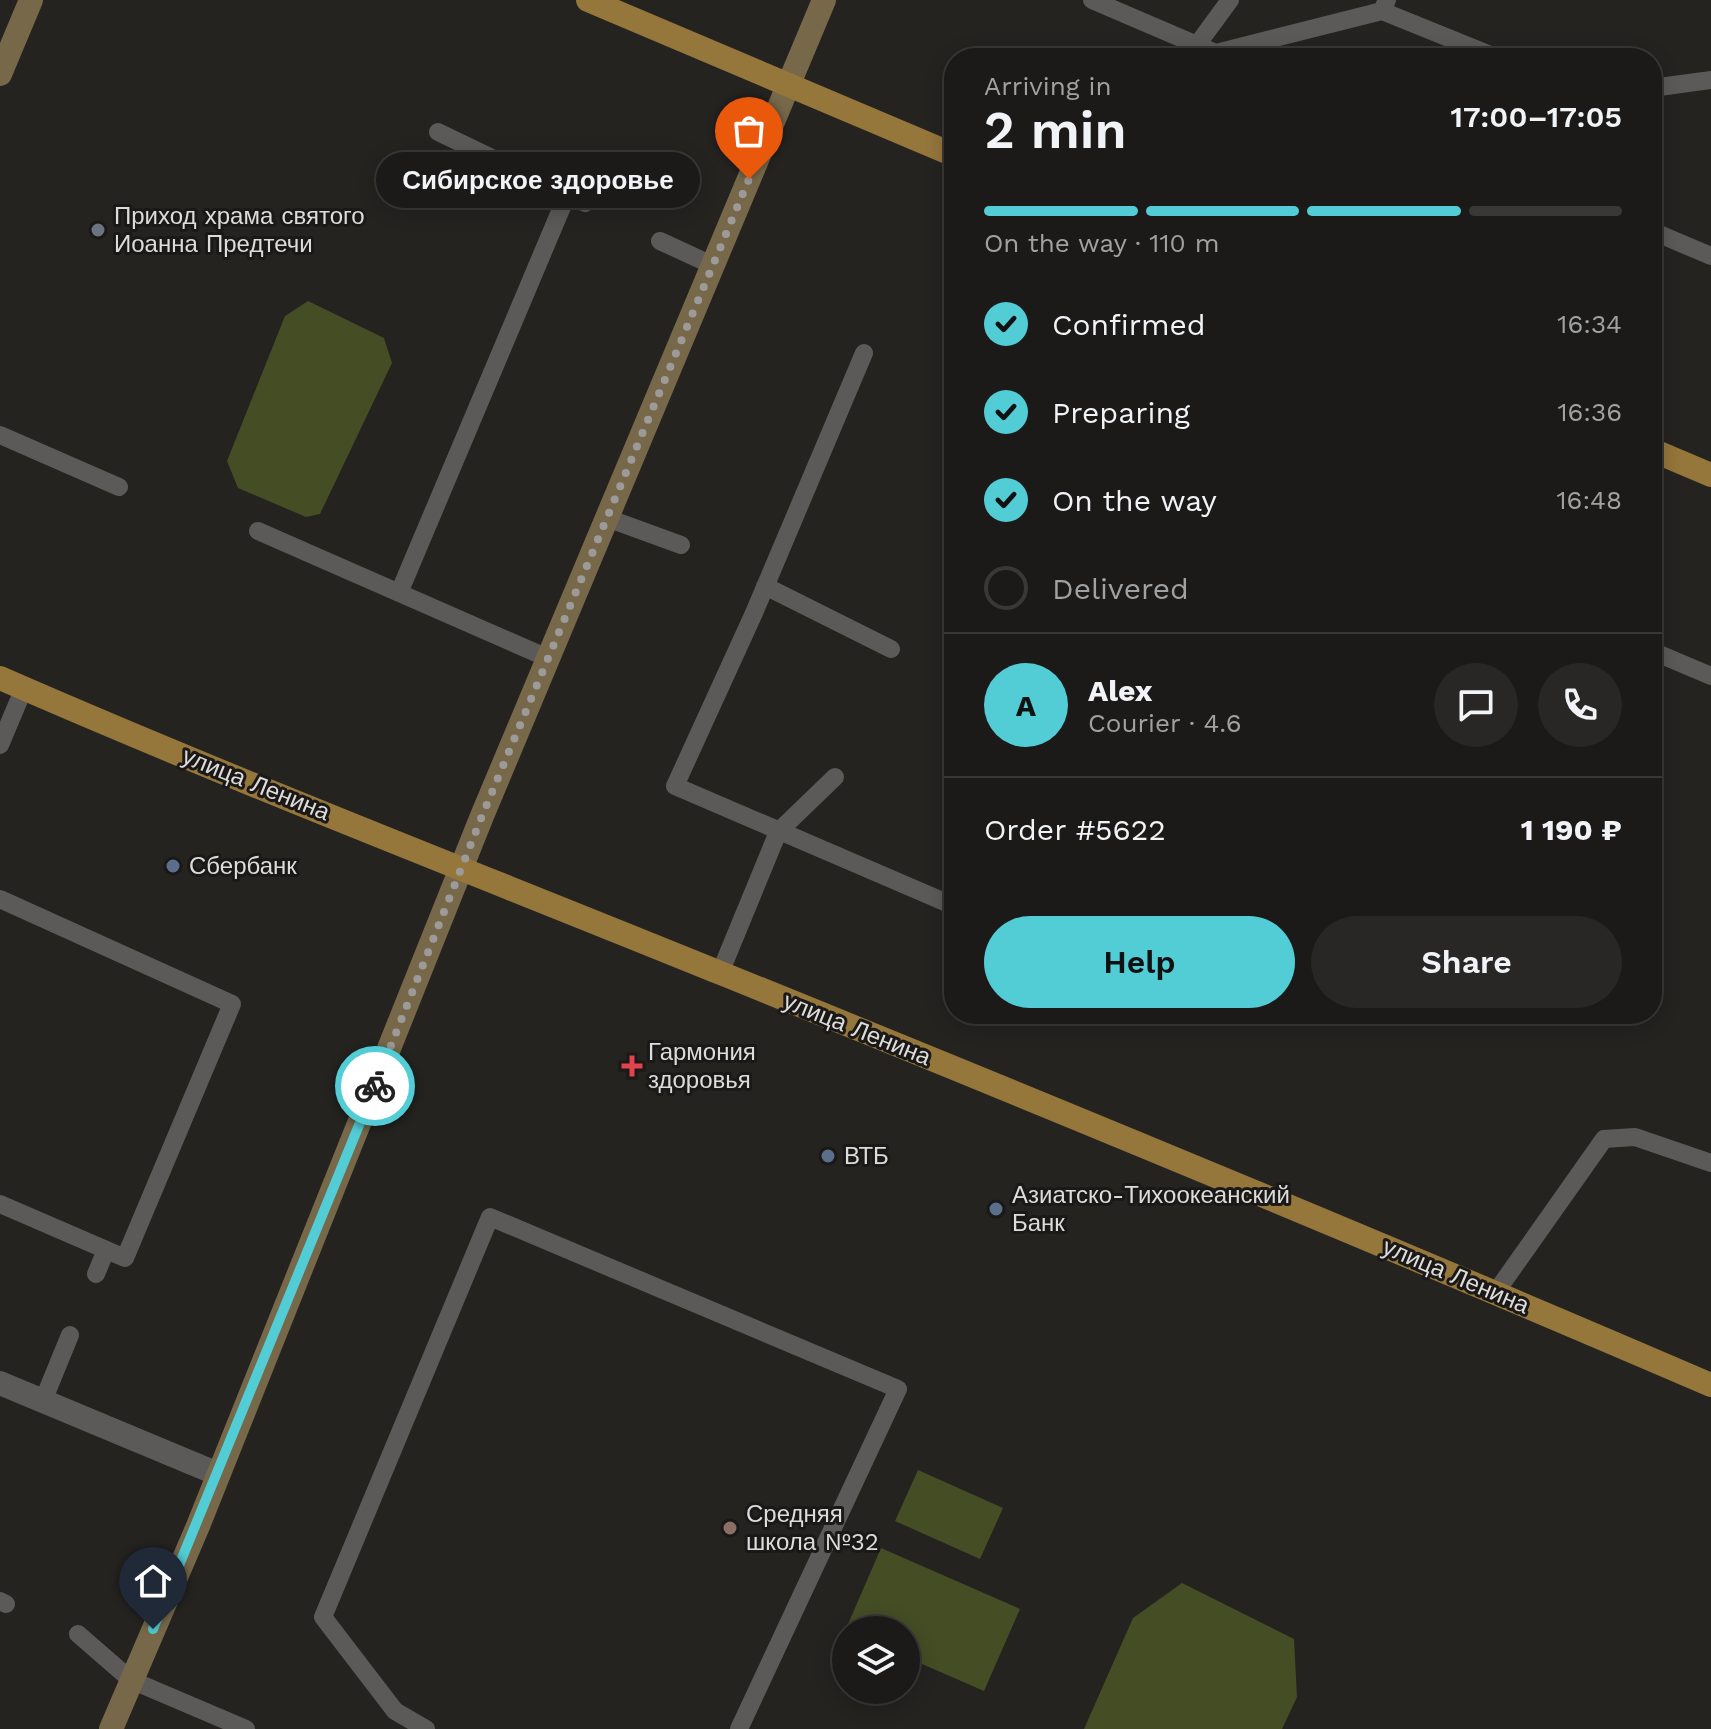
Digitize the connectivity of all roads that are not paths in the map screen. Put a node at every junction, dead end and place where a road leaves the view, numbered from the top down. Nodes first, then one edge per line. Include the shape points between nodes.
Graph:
1 (31, 0) edge
2 (588, 0) edge
3 (824, 0) edge
4 (1092, 0) edge
5 (1230, 0) edge
6 (1384, 6) edge
7 (1197, 45) junction
8 (1204, 48) edge
9 (1248, 48) edge
10 (1476, 48) edge
11 (0, 74) edge
12 (1711, 80) edge
13 (790, 85) junction
14 (1662, 87) edge
15 (438, 132) dead end
16 (944, 151) edge
17 (567, 195) junction
18 (585, 203) dead end
19 (1662, 235) edge
20 (660, 241) dead end
21 (1711, 256) edge
22 (712, 265) junction
23 (864, 353) dead end
24 (0, 435) edge
25 (1662, 454) edge
26 (1711, 475) edge
27 (119, 487) dead end
28 (607, 518) junction
29 (258, 531) dead end
30 (681, 545) dead end
31 (765, 586) junction
32 (399, 593) junction
33 (891, 649) dead end
34 (1662, 655) edge
35 (550, 659) junction
36 (1711, 676) edge
37 (0, 678) edge
38 (24, 688) junction
39 (0, 745) edge
40 (835, 777) dead end
41 (778, 832) junction
42 (462, 870) junction
43 (0, 899) edge
44 (944, 902) edge
45 (720, 973) junction
46 (1711, 1163) edge
47 (0, 1204) edge
48 (106, 1250) junction
49 (96, 1274) dead end
50 (1496, 1292) junction
51 (70, 1335) dead end
52 (0, 1383) edge
53 (1711, 1385) edge
54 (43, 1401) junction
55 (218, 1474) junction
56 (78, 1634) dead end
57 (131, 1680) junction
58 (111, 1729) edge
59 (246, 1729) edge
60 (426, 1729) edge
61 (739, 1729) edge

1 - 11 street
2 - 13 main road
3 - 13 street
4 - 7 lane
5 - 7 lane
6 - 9 lane
6 - 10 lane
7 - 8 lane
12 - 14 lane
13 - 16 main road
13 - 22 street
15 - 17 lane
17 - 18 lane
17 - 32 lane
19 - 21 lane
20 - 22 lane
22 - 28 street
23 - 31 lane
24 - 27 lane
25 - 26 main road
28 - 30 lane
28 - 35 street
29 - 32 lane
31 - 33 lane
31 - 41 lane via 675,786
32 - 35 lane
34 - 36 lane
35 - 42 street
37 - 38 main road, улица Ленина
38 - 39 lane
38 - 42 main road, улица Ленина
40 - 41 lane
41 - 44 lane
41 - 45 lane
42 - 45 main road, улица Ленина
42 - 55 street
43 - 48 lane via 232,1004 125,1258
45 - 50 main road, улица Ленина
46 - 50 lane via 1635,1137 1604,1139
47 - 48 lane
48 - 49 lane
50 - 53 main road, улица Ленина
51 - 54 lane
52 - 54 street
54 - 55 street
55 - 57 street
56 - 57 lane
57 - 58 street
57 - 59 lane
60 - 61 lane via 395,1711 323,1617 490,1217 898,1389

